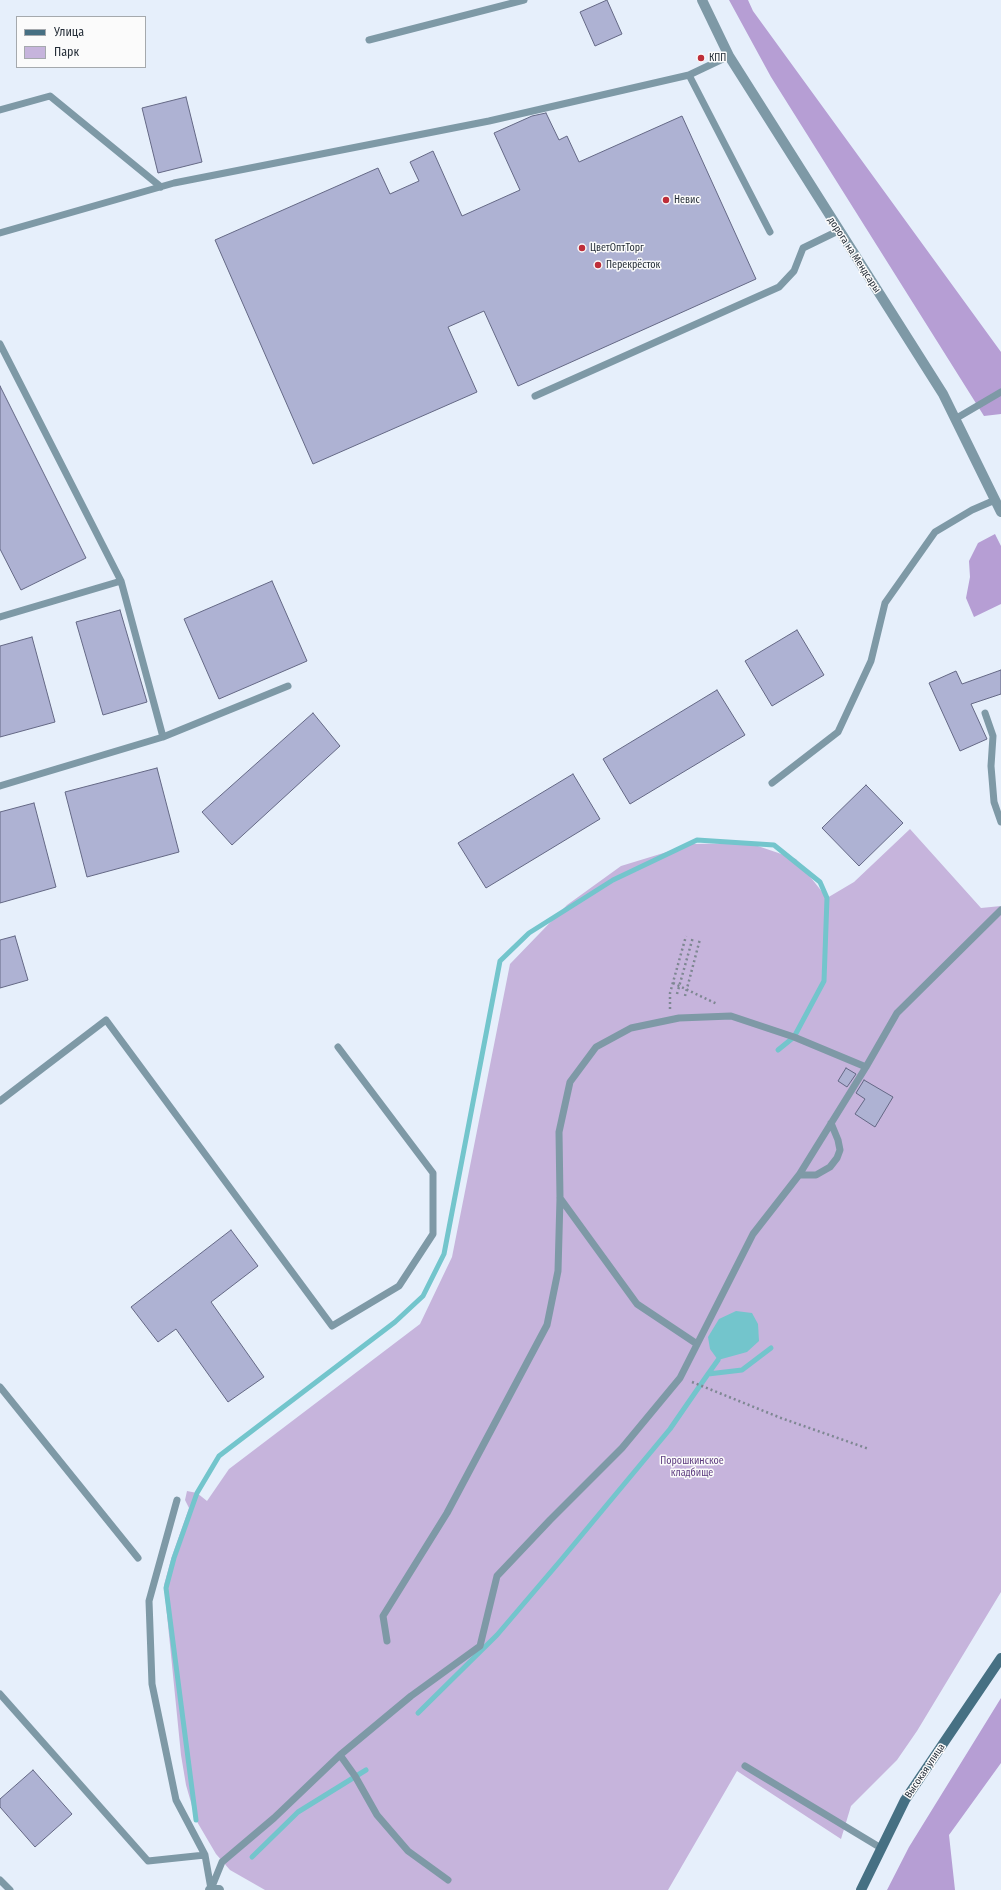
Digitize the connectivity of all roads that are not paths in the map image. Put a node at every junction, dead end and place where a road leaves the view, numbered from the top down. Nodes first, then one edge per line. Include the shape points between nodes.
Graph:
1 (524, 0) edge
2 (702, 0) edge
3 (369, 40) dead end
4 (729, 56) junction
5 (689, 75) junction
6 (0, 110) edge
7 (161, 187) junction
8 (838, 231) junction
9 (770, 232) dead end
10 (0, 233) edge
11 (0, 344) edge
12 (1001, 392) edge
13 (535, 396) dead end
14 (955, 419) junction
15 (995, 500) junction
16 (1001, 512) edge
17 (121, 581) junction
18 (0, 617) edge
19 (288, 686) dead end
20 (985, 714) dead end
21 (163, 737) junction
22 (772, 783) dead end
23 (0, 786) edge
24 (1001, 822) edge
25 (1001, 910) edge
26 (338, 1047) dead end
27 (866, 1067) junction
28 (0, 1100) edge
29 (831, 1123) junction
30 (799, 1175) junction
31 (560, 1198) junction
32 (698, 1344) junction
33 (0, 1387) edge
34 (177, 1500) dead end
35 (138, 1558) dead end
36 (387, 1641) dead end
37 (1001, 1658) edge
38 (0, 1694) edge
39 (340, 1755) junction
40 (745, 1766) dead end
41 (882, 1848) junction
42 (205, 1855) junction
43 (0, 1880) edge
44 (448, 1880) dead end
45 (10, 1890) edge
46 (213, 1890) edge
47 (861, 1890) edge

1 - 3 lane
2 - 4 street, дорога на Мендсары
4 - 5 lane
4 - 8 street, дорога на Мендсары
5 - 7 lane via 489,121
5 - 9 lane
6 - 7 lane via 50,96
7 - 10 lane
8 - 13 lane via 803,248 794,271 779,287
8 - 14 street, дорога на Мендсары via 927,368
11 - 17 lane
12 - 14 lane
14 - 15 street, дорога на Мендсары
15 - 16 street, дорога на Мендсары
15 - 22 lane via 935,532 885,603 872,661 838,732
17 - 18 lane
17 - 21 lane
19 - 21 lane
20 - 24 lane via 993,736 991,766 994,802
21 - 23 lane
25 - 27 lane via 897,1013
26 - 28 lane via 433,1173 433,1234 399,1286 332,1326 106,1020
27 - 29 lane
27 - 31 lane via 794,1037 731,1016 679,1018 631,1028 596,1047 570,1082 559,1132
29 - 30 lane
29 - 30 lane via 840,1150 837,1158 816,1176
30 - 32 lane via 754,1234
31 - 32 lane via 637,1304
31 - 36 lane via 558,1271 547,1325 447,1513 383,1616
32 - 39 lane via 680,1378 622,1448 497,1576 480,1646 411,1696
33 - 35 lane
34 - 42 lane via 149,1601 152,1684 176,1800
37 - 41 street, Высокая улица via 905,1800
38 - 42 lane via 148,1862
39 - 44 lane via 377,1815 408,1851
39 - 46 lane via 274,1818 222,1862
40 - 41 lane
41 - 47 street, Высокая улица
42 - 46 lane
43 - 45 lane

